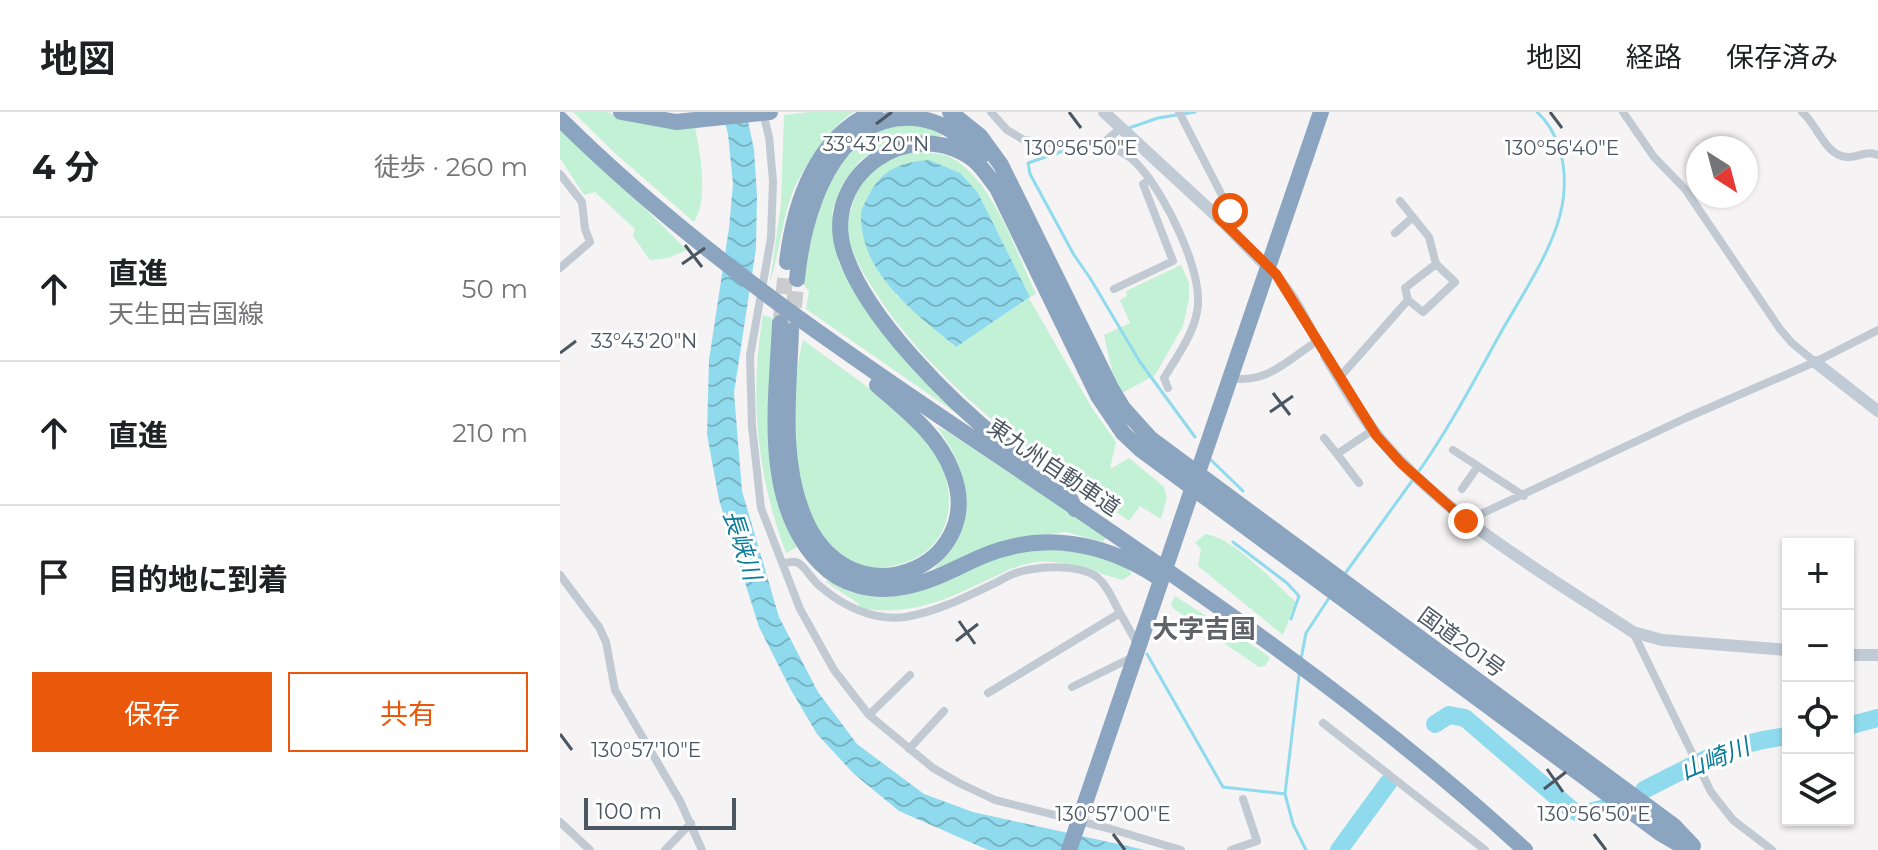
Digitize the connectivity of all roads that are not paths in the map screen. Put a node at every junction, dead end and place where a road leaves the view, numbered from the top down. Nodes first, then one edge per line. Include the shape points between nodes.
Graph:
1 (621, 112) edge
2 (763, 112) edge
3 (770, 112) edge
4 (875, 112) edge
5 (950, 112) edge
6 (991, 112) edge
7 (1104, 112) edge
8 (1179, 112) edge
9 (1321, 112) edge
10 (1623, 112) edge
11 (1802, 112) edge
12 (560, 119) edge
13 (1122, 127) junction
14 (1103, 143) junction
15 (1878, 155) edge
16 (560, 174) edge
17 (1149, 180) junction
18 (997, 188) junction
19 (1400, 201) dead end
20 (1413, 217) junction
21 (1224, 223) junction
22 (1395, 233) dead end
23 (1436, 264) junction
24 (560, 268) edge
25 (1268, 268) junction
26 (1114, 289) dead end
27 (1408, 300) junction
28 (1878, 330) edge
29 (815, 332) junction
30 (1317, 341) junction
31 (1326, 356) joint
32 (1815, 362) junction
33 (1230, 378) junction
34 (1339, 378) junction
35 (1168, 388) dead end
36 (1878, 411) edge
37 (1373, 430) junction
38 (1324, 438) dead end
39 (1453, 450) dead end
40 (1337, 454) junction
41 (1478, 466) junction
42 (1195, 482) junction
43 (1359, 483) dead end
44 (1462, 489) dead end
45 (1524, 496) junction
46 (1075, 509) junction
47 (1466, 521) junction
48 (1145, 562) junction
49 (783, 564) junction
50 (560, 575) edge
51 (1346, 593) junction
52 (1120, 613) junction
53 (1633, 632) junction
54 (1782, 650) edge
55 (1137, 651) junction
56 (1854, 655) edge
57 (1878, 655) edge
58 (910, 675) dead end
59 (1072, 687) dead end
60 (988, 693) dead end
61 (944, 711) dead end
62 (869, 715) junction
63 (1323, 723) dead end
64 (909, 749) junction
65 (1243, 799) dead end
66 (560, 822) edge
67 (691, 823) junction
68 (1078, 824) junction
69 (590, 850) edge
70 (665, 850) edge
71 (702, 850) edge
72 (1069, 850) edge
73 (1181, 850) edge
74 (1231, 850) edge
75 (1485, 850) edge
76 (1525, 850) edge
77 (1689, 850) edge
78 (1697, 850) edge
79 (1772, 850) edge

1 - 3 highway via 698,122
2 - 49 street via 773,181 771,238 750,356 750,391 761,508
4 - 18 highway via 843,132 808,179 790,238 791,275 813,199 837,157 867,129 900,118 943,125 967,142
5 - 42 highway via 980,136 1001,165 1123,408
6 - 14 street via 1024,140 1083,147
7 - 13 street
8 - 21 street via 1230,211
9 - 25 highway
10 - 32 street via 1654,157 1685,189 1780,329
11 - 15 street via 1824,143 1840,155
12 - 29 highway, 東九州自動車道 via 690,236
13 - 14 street
13 - 21 street
14 - 17 street via 1127,156
16 - 24 street via 582,202 590,242
17 - 26 street via 1143,184 1173,261
17 - 35 street via 1180,233 1198,287 1197,316 1164,378
18 - 42 highway via 1111,416 1140,449
18 - 46 highway via 983,170 943,145 897,148 866,164 853,179 839,233 853,274 887,326 975,417 1063,486
19 - 20 street
20 - 22 street
20 - 23 street via 1429,237
21 - 25 street
23 - 27 street via 1405,288
23 - 27 street via 1455,282 1423,312
25 - 30 street
25 - 33 highway
27 - 34 street
28 - 32 street
29 - 46 highway, 東九州自動車道
29 - 48 highway via 916,419 944,454 957,483 957,514 947,539 929,560 902,574 866,575 836,562 813,536 795,493 786,327 776,421 784,497 812,555 842,580 879,590 902,588 1018,544 1047,540
30 - 31 street
30 - 33 street via 1265,376
31 - 34 street
32 - 36 street
32 - 45 street
33 - 42 highway
34 - 37 street
37 - 40 street
37 - 47 street via 1401,463
38 - 40 street
39 - 41 street
40 - 43 street
41 - 44 street
41 - 45 street
42 - 51 highway, 国道201号
42 - 55 highway
45 - 47 street
46 - 48 highway, 東九州自動車道
47 - 53 street
48 - 76 highway via 1326,684 1422,758
49 - 52 street via 799,563 842,603 902,617 959,600 1019,572 1077,569 1105,584
49 - 62 street via 800,609 834,670
50 - 67 street via 599,627 615,690
51 - 77 highway, 国道201号
51 - 78 highway, 国道201号 via 1674,826
52 - 55 street
52 - 60 street
53 - 54 street via 1662,640
53 - 79 street via 1711,792 1733,820
55 - 59 street
55 - 68 highway
56 - 57 street
58 - 62 street
61 - 64 street
62 - 64 street
63 - 75 street
64 - 68 street via 995,800
65 - 74 street via 1257,841
66 - 69 street
67 - 70 street
67 - 71 street
68 - 72 highway
68 - 73 street

